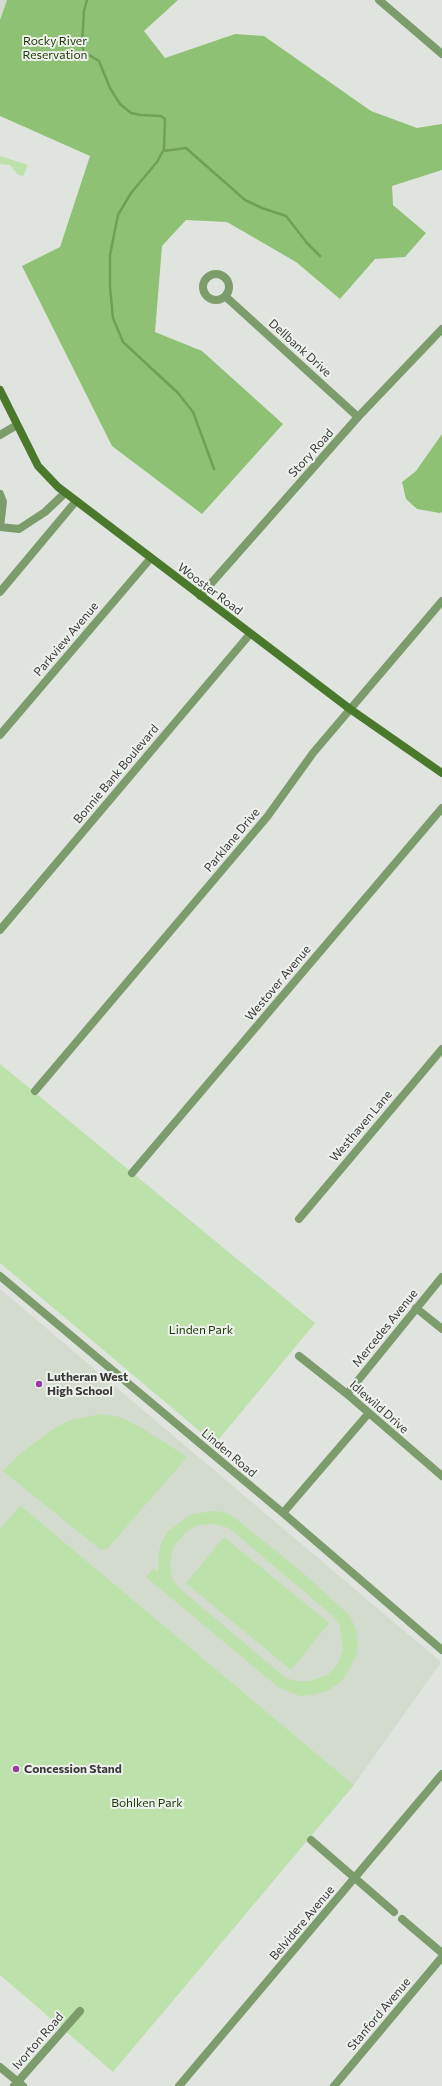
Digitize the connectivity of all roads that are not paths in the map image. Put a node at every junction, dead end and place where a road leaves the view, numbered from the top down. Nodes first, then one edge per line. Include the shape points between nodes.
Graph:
1 (379, 0) edge
2 (442, 54) edge
3 (225, 296) dead end
4 (442, 329) edge
5 (0, 390) edge
6 (358, 418) junction
7 (17, 425) junction
8 (0, 435) edge
9 (65, 493) junction
10 (0, 494) edge
11 (76, 502) junction
12 (0, 527) edge
13 (150, 559) junction
14 (0, 592) edge
15 (200, 596) junction
16 (442, 601) edge
17 (250, 634) junction
18 (350, 709) junction
19 (0, 735) edge
20 (442, 773) edge
21 (442, 808) edge
22 (0, 930) edge
23 (442, 1049) edge
24 (35, 1091) dead end
25 (132, 1173) dead end
26 (299, 1219) dead end
27 (0, 1276) edge
28 (442, 1277) edge
29 (416, 1308) junction
30 (442, 1330) edge
31 (299, 1356) dead end
32 (347, 1394) junction
33 (368, 1414) junction
34 (442, 1476) edge
35 (283, 1513) junction
36 (442, 1650) edge
37 (442, 1774) edge
38 (310, 1840) dead end
39 (356, 1878) junction
40 (394, 1912) dead end
41 (402, 1919) dead end
42 (442, 1953) edge
43 (442, 1957) edge
44 (80, 2011) dead end
45 (0, 2067) edge
46 (18, 2084) edge
47 (179, 2086) edge
48 (334, 2086) edge

1 - 2 street
3 - 6 street, Dellbank Drive
4 - 6 street, Story Road
5 - 7 main road, Wooster Road
6 - 15 street, Story Road
7 - 8 street
7 - 9 main road, Wooster Road via 38,466
9 - 11 main road, Wooster Road
9 - 12 street via 45,512 19,529
10 - 12 street via 3,502
11 - 13 main road, Wooster Road
11 - 14 street
13 - 15 main road, Wooster Road
13 - 19 street, Parkview Avenue
15 - 17 main road, Wooster Road
16 - 18 street, Parklane Drive
17 - 18 main road, Wooster Road
17 - 22 street, Bonnie Bank Boulevard
18 - 20 main road, Wooster Road
18 - 24 street, Parklane Drive via 297,775 268,817
21 - 25 street, Westover Avenue
23 - 26 street, Westhaven Lane
27 - 35 street, Linden Road
28 - 29 street, Mercedes Avenue
29 - 30 street
29 - 32 street, Mercedes Avenue
31 - 32 street, Idlewild Drive
32 - 33 street, Idlewild Drive
33 - 34 street, Idlewild Drive
33 - 35 street
35 - 36 street, Linden Road
37 - 39 street, Belvidere Avenue
38 - 39 street
39 - 40 street
39 - 47 street, Belvidere Avenue
41 - 42 street
43 - 48 street, Stanford Avenue
44 - 46 street, Ivorton Road
45 - 46 street

